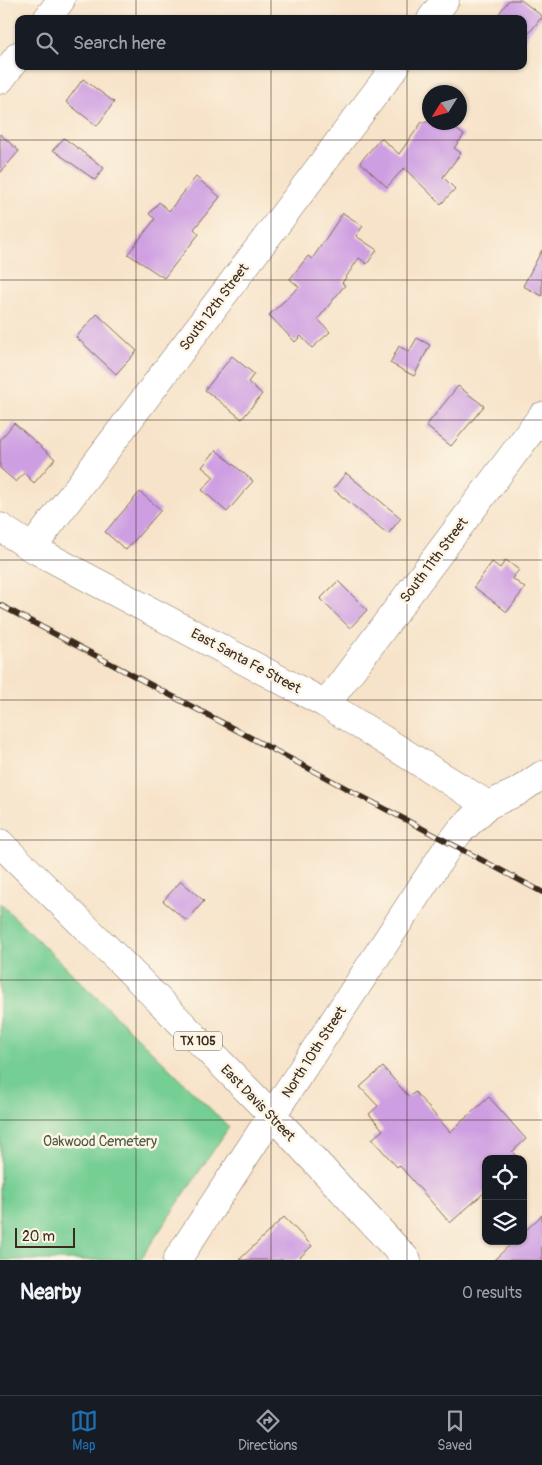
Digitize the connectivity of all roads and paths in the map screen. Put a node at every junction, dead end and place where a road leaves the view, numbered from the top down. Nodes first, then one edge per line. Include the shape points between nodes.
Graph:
1 (61, 0) edge
2 (446, 0) edge
3 (50, 15) edge
4 (434, 15) edge
5 (15, 60) edge
6 (393, 70) edge
7 (0, 80) edge
8 (542, 416) edge
9 (0, 527) edge
10 (32, 548) junction
11 (326, 704) junction
12 (542, 775) edge
13 (488, 805) junction
14 (0, 842) edge
15 (273, 1116) junction
16 (177, 1260) edge
17 (407, 1260) edge

1 - 3 street
2 - 4 street
5 - 7 street
6 - 10 street, South 12th Street
8 - 11 street, South 11th Street
9 - 10 street, East Santa Fe Street
10 - 11 street, East Santa Fe Street
11 - 13 street, East Santa Fe Street
12 - 13 street, North 10th Street via 517,792
13 - 15 street, North 10th Street via 450,844
14 - 15 street, East Davis Street / TX 105
15 - 16 street, North 10th Street
15 - 17 street, East Davis Street / TX 105

